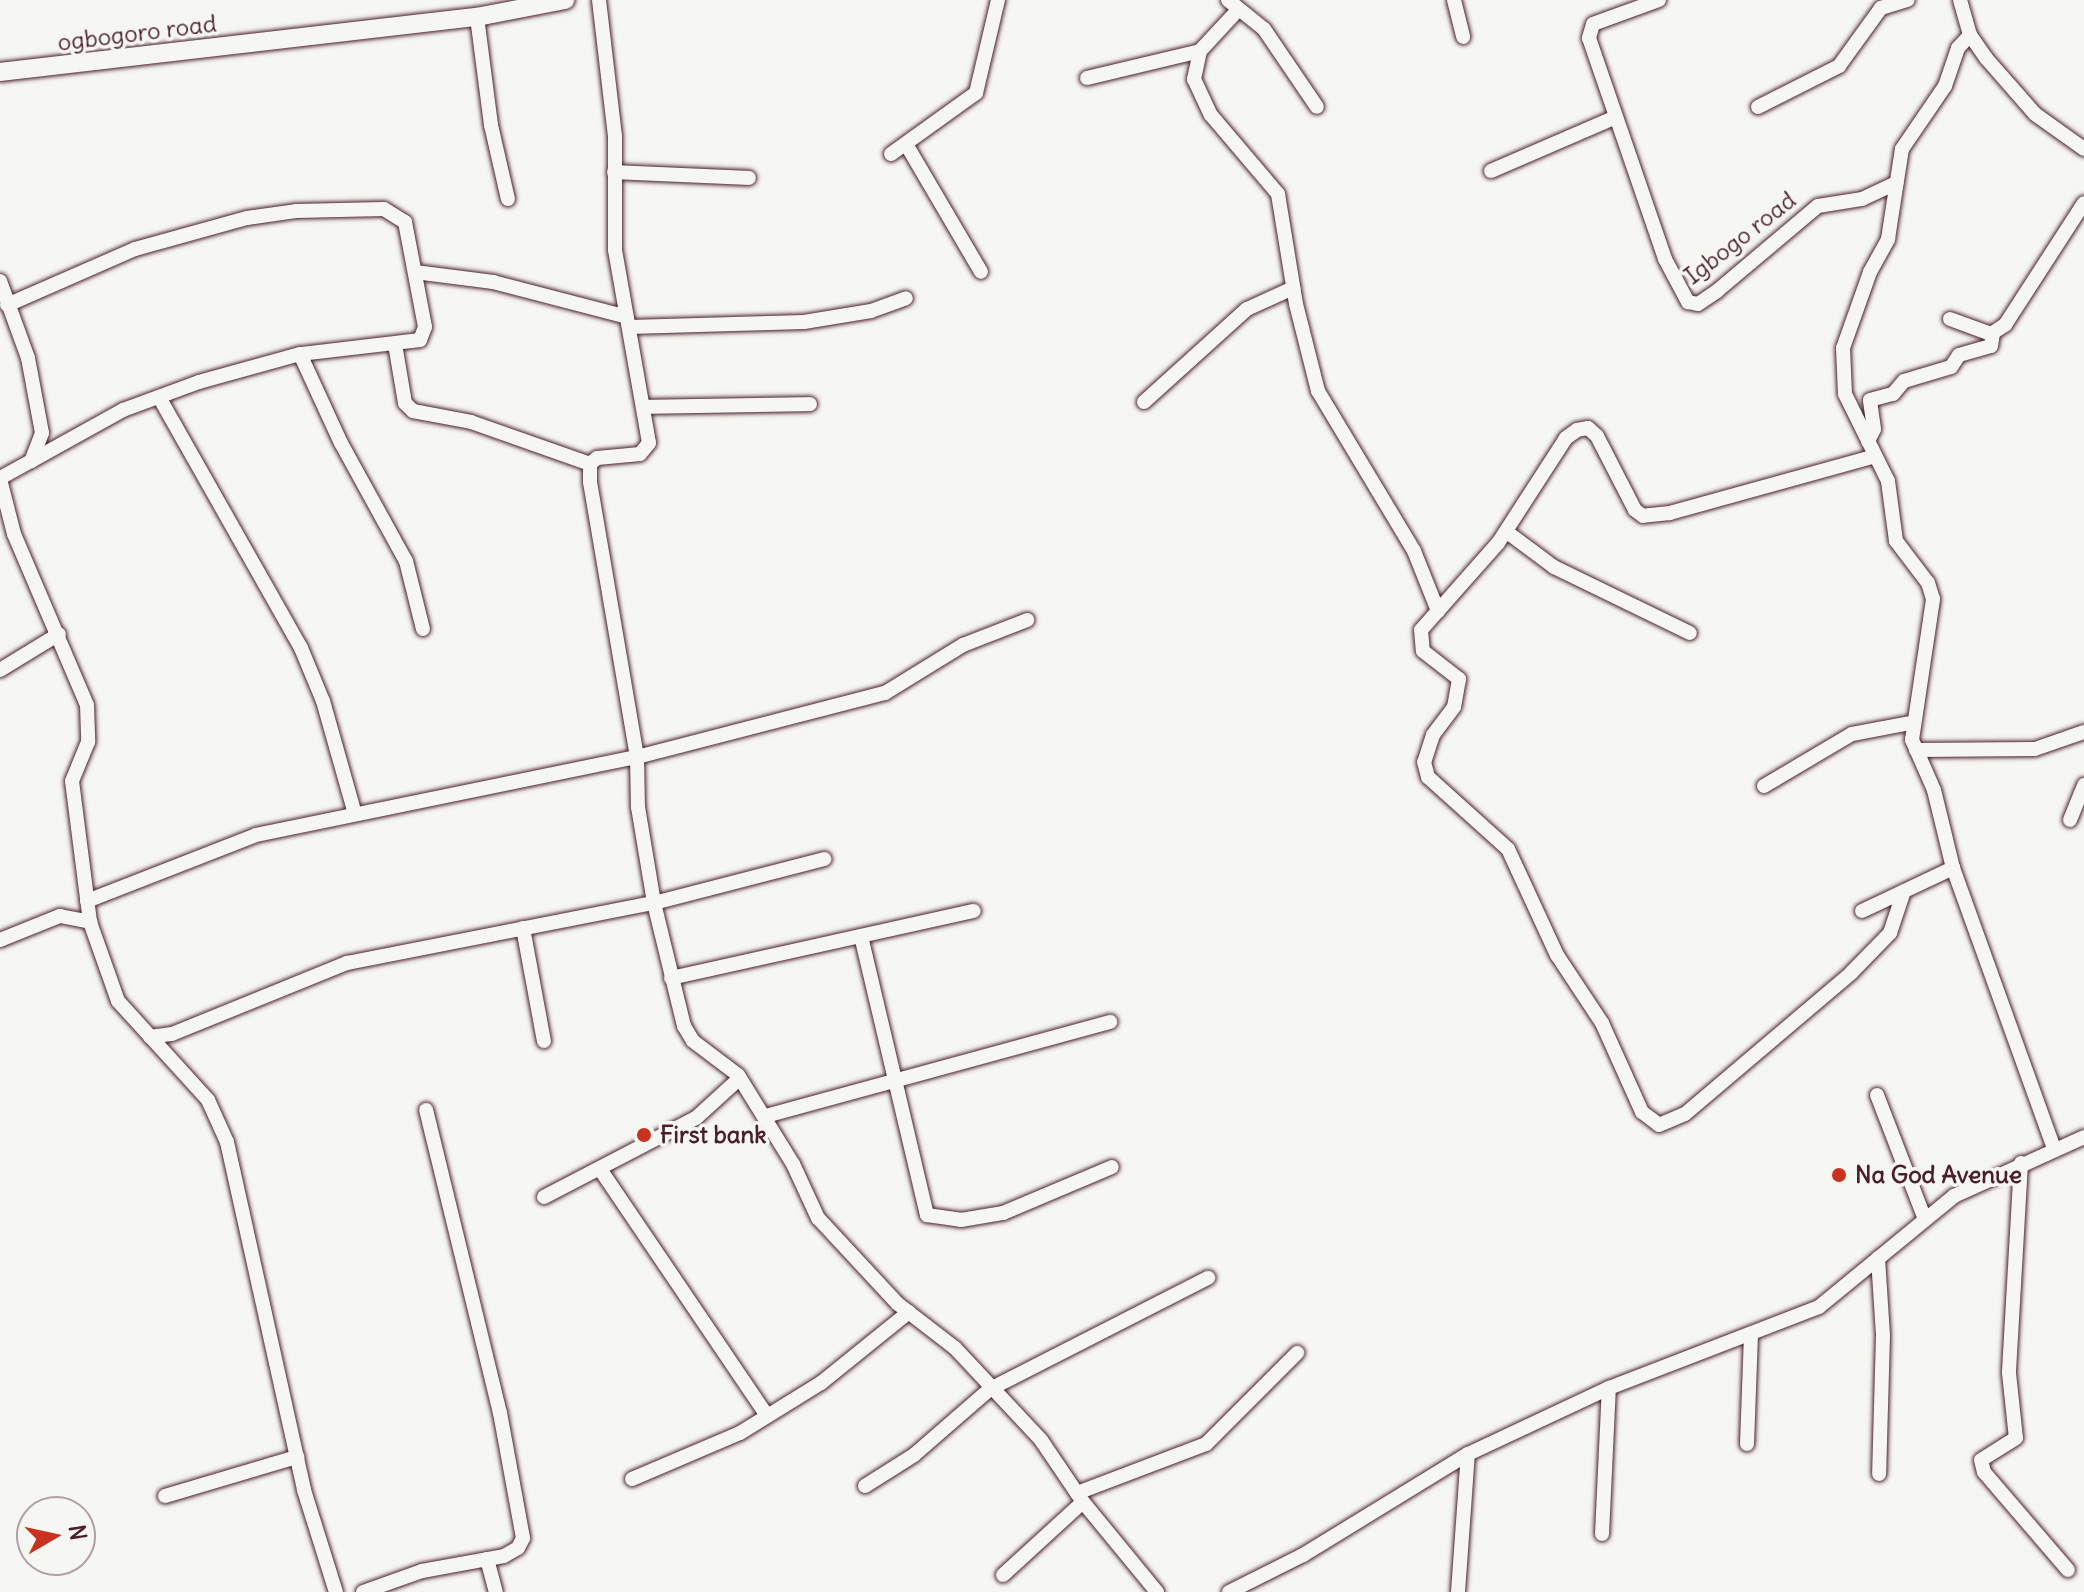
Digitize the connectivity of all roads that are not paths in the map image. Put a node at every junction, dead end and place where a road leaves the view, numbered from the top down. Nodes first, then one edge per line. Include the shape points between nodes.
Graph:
1 (565, 0) edge
2 (599, 0) edge
3 (998, 0) edge
4 (1454, 0) edge
5 (1659, 0) edge
6 (1908, 0) edge
7 (1960, 0) edge
8 (1233, 6) edge
9 (477, 17) junction
10 (1970, 35) junction
11 (1463, 37) dead end
12 (1200, 51) junction
13 (0, 72) edge
14 (1087, 78) dead end
15 (1317, 107) dead end
16 (1758, 107) dead end
17 (1616, 117) junction
18 (906, 144) junction
19 (2084, 149) edge
20 (891, 154) dead end
21 (1491, 171) dead end
22 (614, 172) junction
23 (749, 178) dead end
24 (1897, 183) junction
25 (508, 199) dead end
26 (2084, 203) edge
27 (415, 272) junction
28 (981, 272) dead end
29 (0, 281) edge
30 (1293, 288) junction
31 (906, 298) dead end
32 (7, 305) junction
33 (1950, 319) dead end
34 (628, 322) junction
35 (1993, 333) junction
36 (395, 344) junction
37 (300, 354) junction
38 (159, 397) junction
39 (1144, 402) dead end
40 (810, 404) dead end
41 (644, 407) junction
42 (1868, 441) junction
43 (1872, 457) junction
44 (31, 461) junction
45 (590, 464) junction
46 (0, 479) edge
47 (1507, 532) junction
48 (1438, 611) junction
49 (1027, 620) dead end
50 (423, 629) dead end
51 (1690, 633) dead end
52 (59, 634) junction
53 (0, 670) edge
54 (1911, 723) junction
55 (2084, 732) edge
56 (1916, 750) junction
57 (637, 757) junction
58 (2084, 785) edge
59 (1764, 786) dead end
60 (355, 814) junction
61 (2070, 820) dead end
62 (824, 859) dead end
63 (1953, 868) junction
64 (1904, 891) junction
65 (87, 901) junction
66 (654, 903) junction
67 (974, 911) dead end
68 (1862, 911) dead end
69 (90, 922) junction
70 (523, 928) junction
71 (861, 936) junction
72 (0, 940) edge
73 (671, 978) junction
74 (1110, 1022) dead end
75 (150, 1037) junction
76 (544, 1041) dead end
77 (740, 1078) junction
78 (893, 1081) junction
79 (1877, 1095) dead end
80 (426, 1110) dead end
81 (766, 1116) junction
82 (2084, 1137) edge
83 (2054, 1148) junction
84 (2021, 1163) junction
85 (1112, 1167) dead end
86 (600, 1169) junction
87 (544, 1197) dead end
88 (1924, 1217) junction
89 (1878, 1258) junction
90 (1208, 1278) dead end
91 (909, 1312) junction
92 (1751, 1335) junction
93 (1297, 1353) dead end
94 (1609, 1388) junction
95 (990, 1389) junction
96 (767, 1416) junction
97 (1747, 1444) dead end
98 (1468, 1454) junction
99 (297, 1457) junction
100 (1879, 1474) dead end
101 (632, 1479) dead end
102 (865, 1486) dead end
103 (165, 1496) dead end
104 (1080, 1498) junction
105 (1602, 1534) dead end
106 (487, 1559) junction
107 (2068, 1570) dead end
108 (1003, 1575) dead end
109 (336, 1592) edge
110 (363, 1592) edge
111 (496, 1592) edge
112 (1157, 1592) edge
113 (1229, 1592) edge
114 (1458, 1592) edge

1 - 9 street, ogbogoro road
2 - 22 street via 611,77
3 - 18 street via 976,93
4 - 11 street
5 - 17 street via 1593,24 1589,38
6 - 16 street via 1881,8 1839,66
7 - 10 street
8 - 12 street
8 - 15 street via 1264,29
9 - 13 street, ogbogoro road
9 - 25 street via 491,125
10 - 19 street via 2035,114
10 - 24 street via 1958,48 1945,86 1902,149
12 - 14 street
12 - 30 street via 1194,79 1211,115 1278,194
17 - 21 street
17 - 24 street, Igbogo road via 1676,284 1688,302 1698,304 1818,206 1884,192
18 - 20 street
18 - 28 street
22 - 23 street
22 - 34 street via 615,250
24 - 42 street via 1888,239 1870,272 1843,348 1845,394
26 - 35 street via 2024,301
27 - 32 street via 405,222 397,213 296,211 247,218 135,249
27 - 34 street via 493,282
27 - 36 street via 423,334
29 - 32 street
30 - 39 street via 1247,309
30 - 48 street via 1318,391 1414,551
31 - 34 street via 871,311 804,322
32 - 44 street via 38,396 42,433
33 - 35 street via 1979,333
34 - 41 street
35 - 42 street via 1991,346 1959,355 1951,367 1904,381 1893,394 1870,400 1874,429
36 - 37 street
36 - 45 street via 405,403 413,411 471,422
37 - 38 street
37 - 50 street via 341,443 406,561
38 - 44 street via 123,410
38 - 60 street via 305,657
40 - 41 street
41 - 45 street via 649,443 640,454 597,458
42 - 43 street
43 - 47 street via 1643,516 1597,436 1588,428 1577,430 1566,438
43 - 54 street via 1888,481 1896,541 1928,583 1933,599
44 - 46 street
45 - 57 street via 606,589
46 - 52 street via 14,534
47 - 48 street
47 - 51 street via 1554,567
48 - 64 street via 1418,642 1459,679 1459,692 1427,748 1428,777 1508,849 1557,955 1602,1023 1642,1112 1659,1125 1670,1124 1782,1032 1890,933
49 - 57 street via 963,645 885,693
52 - 53 street
52 - 65 street via 90,725 72,781
54 - 56 street
54 - 59 street via 1852,734
55 - 56 street via 2035,749
56 - 63 street via 1934,790
57 - 60 street
57 - 66 street via 638,807
58 - 61 street
60 - 65 street via 235,841
62 - 66 street
63 - 64 street
63 - 83 street
64 - 68 street
65 - 69 street
66 - 70 street
66 - 73 street
67 - 71 street
69 - 72 street via 60,916
69 - 75 street via 118,1001
70 - 75 street via 347,963 186,1029
70 - 76 street
71 - 73 street
71 - 78 street
73 - 77 street via 693,1041
74 - 78 street
75 - 99 street via 208,1100 227,1142
77 - 81 street
77 - 86 street via 696,1118
78 - 81 street
78 - 85 street via 927,1215 935,1219 1003,1213
79 - 88 street
80 - 106 street via 522,1518 518,1548
81 - 91 street via 818,1218
82 - 83 street
83 - 84 street
84 - 88 street via 1976,1183
84 - 107 street via 2009,1373 2016,1438 1981,1460 2010,1505
86 - 87 street
86 - 96 street
88 - 89 street
89 - 92 street via 1819,1307
89 - 100 street via 1883,1335
90 - 95 street
91 - 95 street via 955,1348
91 - 96 street via 848,1363
92 - 94 street
92 - 97 street
93 - 104 street via 1206,1444
94 - 98 street
94 - 105 street
95 - 102 street via 914,1455
95 - 104 street via 1041,1440
96 - 101 street
98 - 113 street via 1303,1555
98 - 114 street
99 - 103 street
99 - 109 street
104 - 108 street
104 - 112 street
106 - 110 street via 422,1571
106 - 111 street

